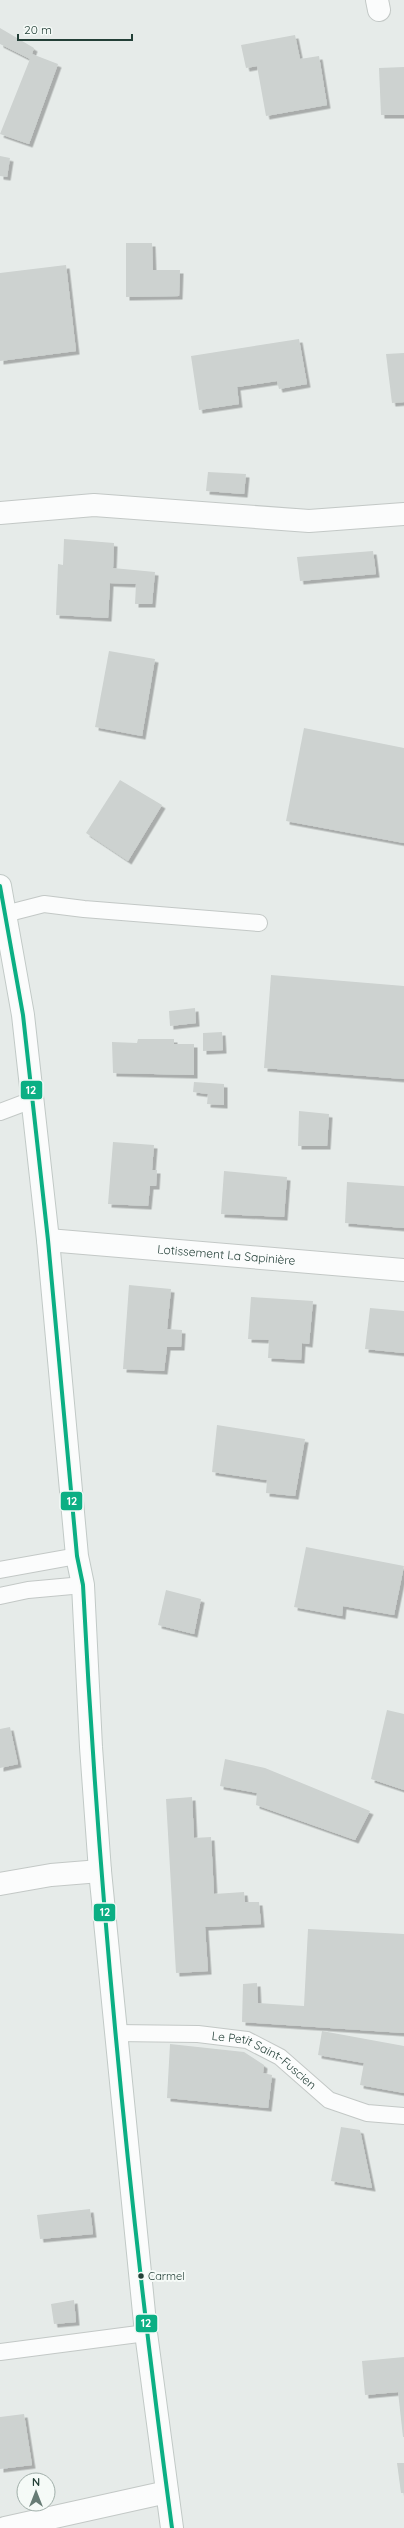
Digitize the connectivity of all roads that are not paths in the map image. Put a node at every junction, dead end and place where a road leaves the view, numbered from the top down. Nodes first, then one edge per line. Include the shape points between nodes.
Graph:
1 (0, 513) edge
2 (404, 514) edge
3 (0, 886) edge
4 (5, 914) junction
5 (260, 923) dead end
6 (32, 1100) junction
7 (0, 1112) edge
8 (48, 1240) junction
9 (404, 1270) edge
10 (77, 1556) junction
11 (0, 1570) edge
12 (83, 1585) junction
13 (0, 1596) edge
14 (100, 1871) junction
15 (0, 1884) edge
16 (116, 2033) junction
17 (404, 2116) edge
18 (146, 2333) junction
19 (0, 2352) edge
20 (167, 2492) junction
21 (5, 2528) edge
22 (172, 2528) edge

1 - 2 main road via 94,505 309,521
3 - 4 main road
4 - 5 lane via 44,904 84,910
4 - 6 main road via 23,1014
6 - 7 lane
6 - 8 main road
8 - 9 main road, Lotissement La Sapinière
8 - 10 main road
10 - 11 lane
10 - 12 main road
12 - 13 lane via 28,1590
12 - 14 main road via 90,1747
14 - 15 main road via 51,1875
14 - 16 main road
16 - 17 lane, Le Petit Saint-Fuscien via 198,2034 247,2040 280,2057 329,2100 367,2113
16 - 18 main road
18 - 19 lane
18 - 20 main road
20 - 21 main road
20 - 22 main road

